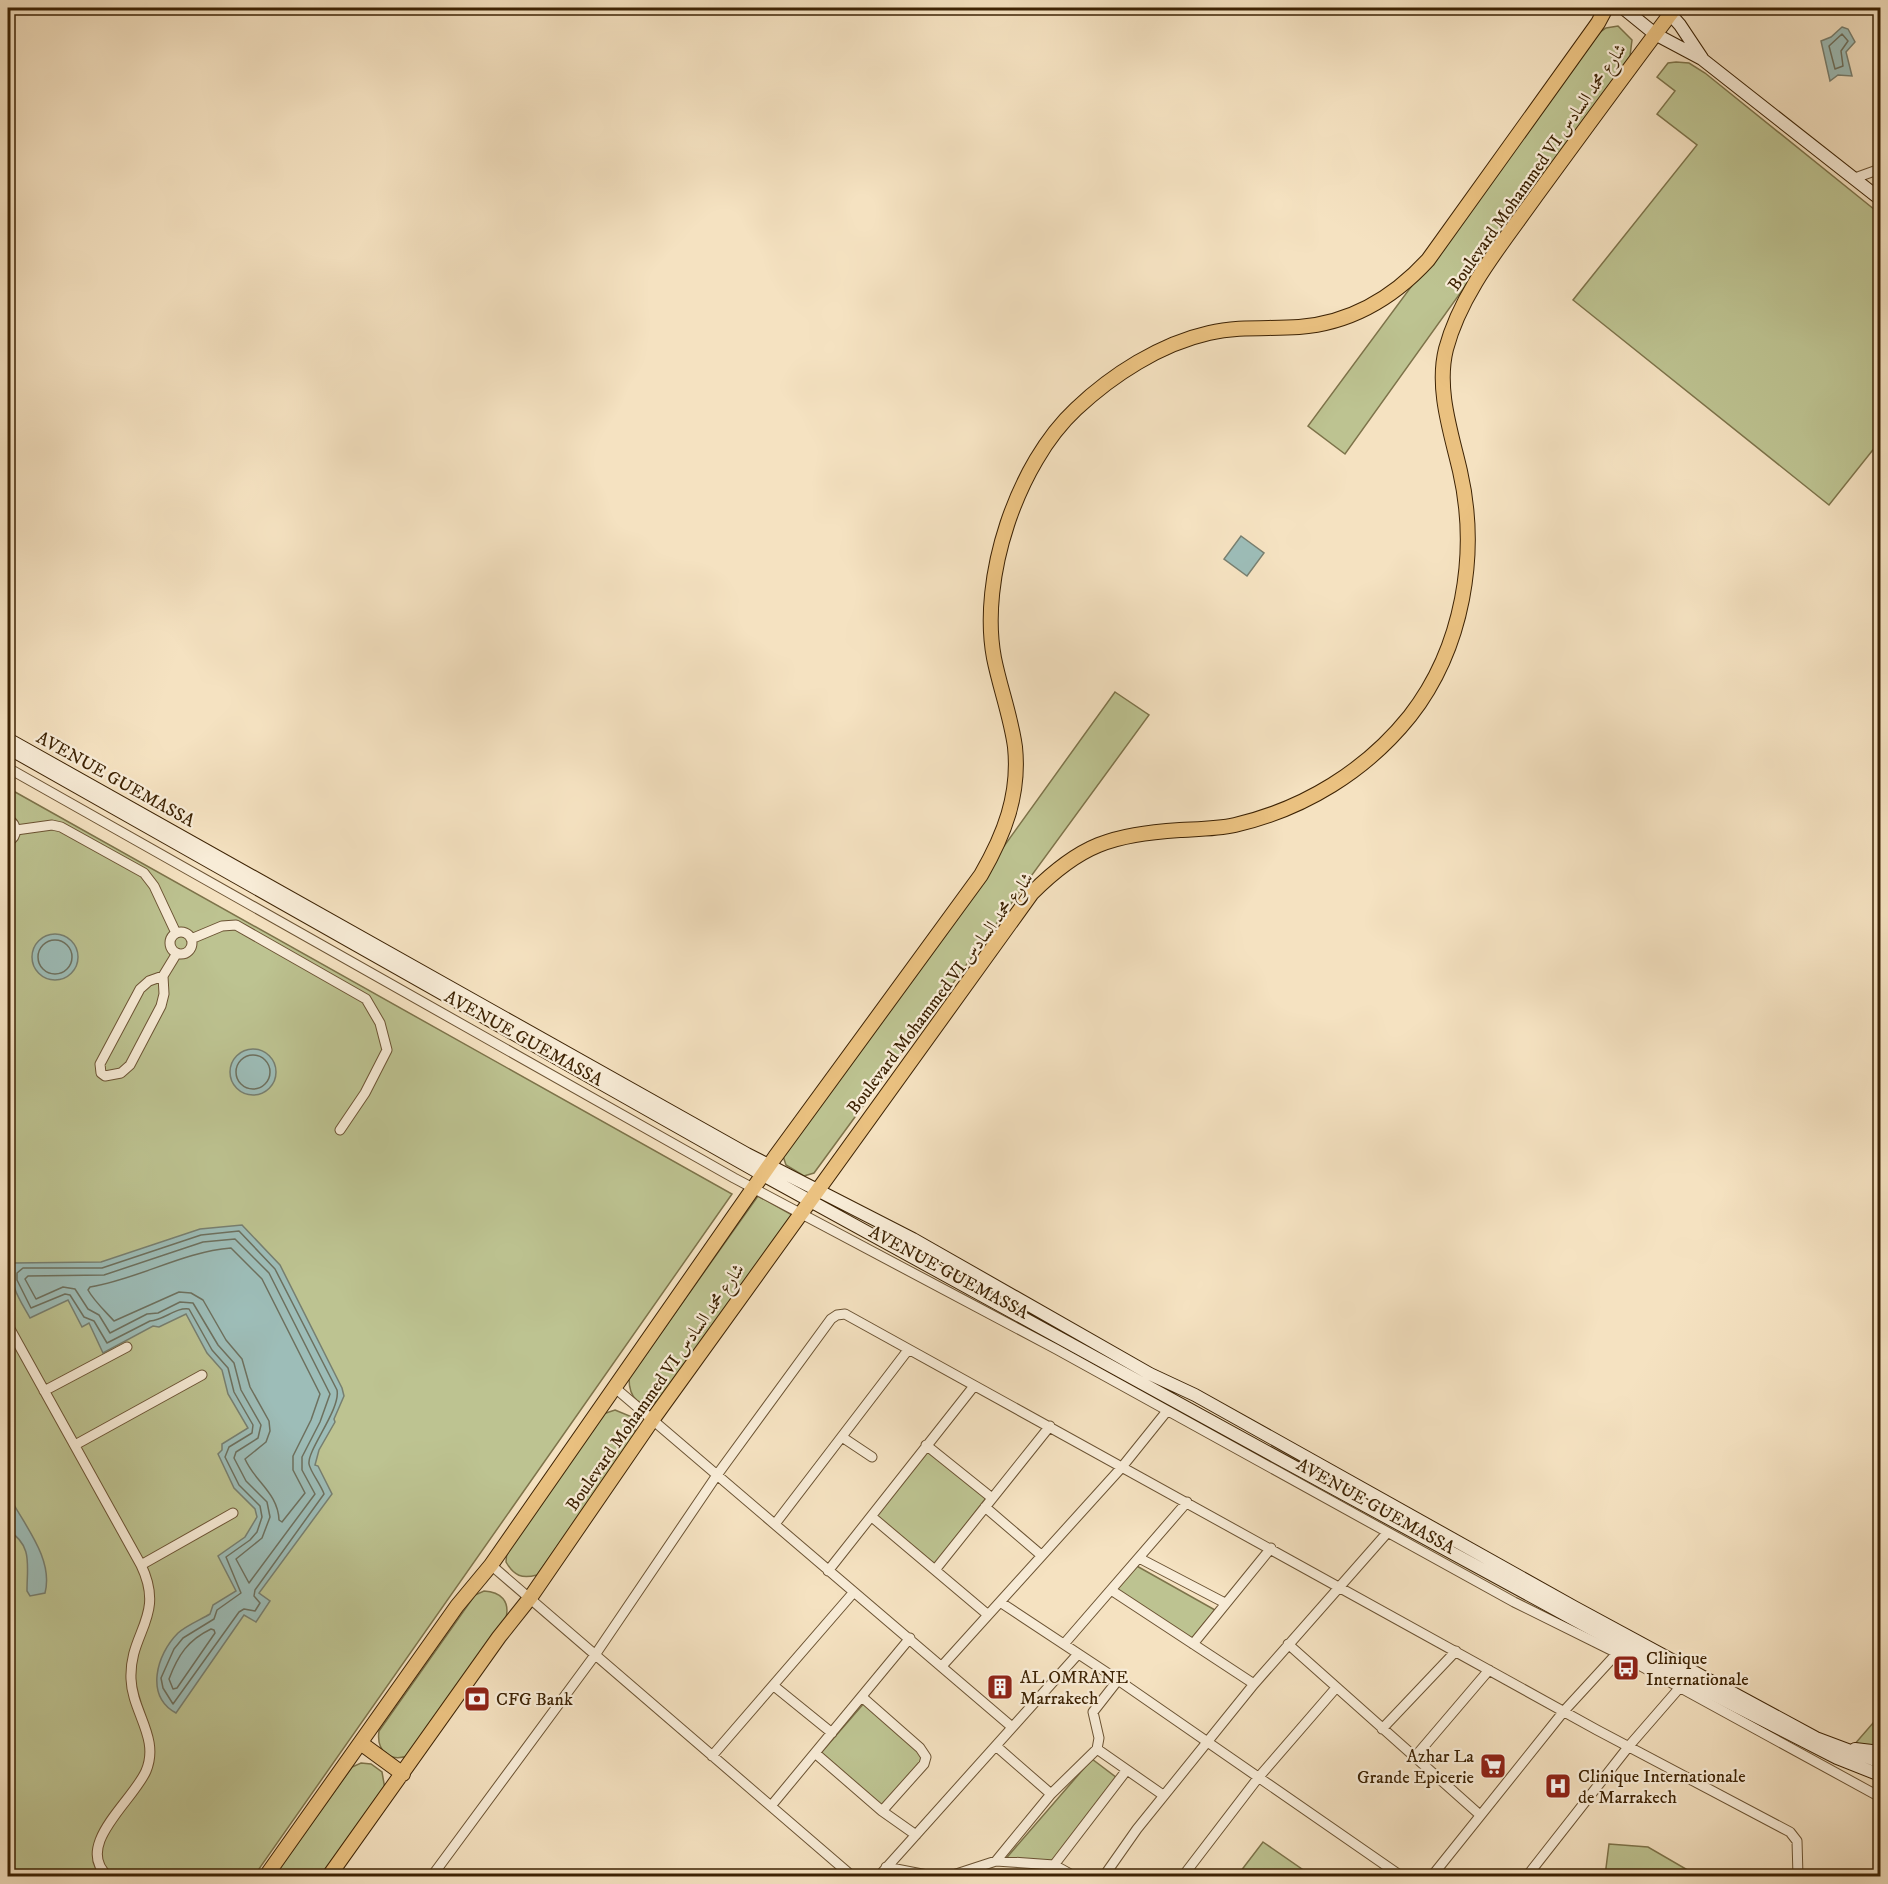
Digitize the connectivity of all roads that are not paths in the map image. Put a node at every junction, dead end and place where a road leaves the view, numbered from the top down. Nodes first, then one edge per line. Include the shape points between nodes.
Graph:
1 (1606, 8) edge
2 (1623, 8) edge
3 (1670, 9) edge
4 (1655, 34) junction
5 (1702, 59) junction
6 (1881, 170) edge
7 (1855, 178) junction
8 (1881, 199) edge
9 (8, 739) edge
10 (8, 748) edge
11 (8, 768) edge
12 (8, 819) edge
13 (16, 830) junction
14 (8, 842) edge
15 (176, 933) junction
16 (191, 939) junction
17 (177, 953) junction
18 (163, 976) junction
19 (340, 1130) dead end
20 (767, 1170) junction
21 (754, 1189) junction
22 (814, 1195) junction
23 (801, 1213) junction
24 (10, 1329) dead end
25 (127, 1347) dead end
26 (908, 1350) junction
27 (202, 1375) dead end
28 (974, 1386) junction
29 (614, 1387) junction
30 (44, 1391) junction
31 (1167, 1412) junction
32 (653, 1419) junction
33 (1050, 1426) junction
34 (842, 1437) junction
35 (75, 1445) junction
36 (926, 1445) junction
37 (872, 1457) dead end
38 (1122, 1467) junction
39 (717, 1475) junction
40 (992, 1498) junction
41 (1187, 1502) junction
42 (985, 1507) junction
43 (233, 1513) dead end
44 (872, 1517) junction
45 (775, 1524) junction
46 (1387, 1533) junction
47 (1271, 1548) junction
48 (1041, 1555) junction
49 (1139, 1558) junction
50 (141, 1565) junction
51 (491, 1565) junction
52 (935, 1570) junction
53 (828, 1571) junction
54 (1341, 1587) junction
55 (1111, 1590) junction
56 (853, 1593) junction
57 (530, 1598) junction
58 (1000, 1602) junction
59 (1225, 1603) junction
60 (987, 1614) junction
61 (910, 1638) junction
62 (1064, 1644) junction
63 (1192, 1644) junction
64 (1288, 1644) junction
65 (1623, 1645) junction
66 (1456, 1651) junction
67 (1078, 1654) junction
68 (595, 1655) junction
69 (942, 1666) junction
70 (1489, 1670) junction
71 (1118, 1680) junction
72 (1254, 1684) junction
73 (1682, 1684) junction
74 (774, 1686) junction
75 (1335, 1689) junction
76 (862, 1697) junction
77 (1564, 1711) junction
78 (1012, 1727) junction
79 (1382, 1729) junction
80 (832, 1733) junction
81 (1208, 1742) junction
82 (362, 1744) junction
83 (996, 1746) junction
84 (1629, 1746) junction
85 (1834, 1746) junction
86 (1097, 1749) junction
87 (1881, 1752) edge
88 (815, 1753) junction
89 (712, 1756) junction
90 (1414, 1758) junction
91 (1881, 1762) edge
92 (1126, 1771) junction
93 (403, 1774) junction
94 (1881, 1775) edge
95 (1258, 1778) junction
96 (1051, 1794) junction
97 (1163, 1795) junction
98 (1881, 1797) edge
99 (771, 1806) junction
100 (882, 1811) junction
101 (1480, 1815) junction
102 (916, 1835) junction
103 (996, 1861) junction
104 (1054, 1865) junction
105 (886, 1867) junction
106 (108, 1876) edge
107 (266, 1876) edge
108 (329, 1876) edge
109 (432, 1876) edge
110 (852, 1876) edge
111 (879, 1876) edge
112 (932, 1876) edge
113 (951, 1876) edge
114 (1074, 1876) edge
115 (1104, 1876) edge
116 (1183, 1876) edge
117 (1401, 1876) edge
118 (1432, 1876) edge
119 (1527, 1876) edge
120 (1798, 1876) edge

1 - 20 main road, Boulevard Mohammed VI شارع محمد السادس via 1428,260 1392,294 1335,321 1300,327 1248,327 1182,341 1115,378 1066,420 1026,480 1000,544 993,597 994,657 1011,726 1015,764 1007,826 981,875
2 - 4 main road
3 - 4 main road, Boulevard Mohammed VI شارع محمد السادس
3 - 5 main road
4 - 5 main road
4 - 22 main road, Boulevard Mohammed VI شارع محمد السادس via 1506,238 1452,325 1444,354 1443,390 1466,506 1466,575 1446,652 1410,716 1354,771 1285,810 1233,825 1119,838 1080,852 1056,870 1032,893
5 - 7 main road
6 - 7 street
7 - 8 main road
9 - 20 main road, AVENUE GUEMASSA
10 - 20 main road, AVENUE GUEMASSA
11 - 21 street, AVENUE GUEMASSA
12 - 13 street
13 - 14 street
13 - 15 street via 61,827 144,873
15 - 16 street via 186,933
15 - 17 street via 170,945
16 - 17 street via 189,951
16 - 19 street via 222,926 236,925 366,999 380,1023 387,1050
17 - 18 street
18 - 18 street via 140,989 102,1060 100,1070 105,1076 116,1076 126,1070 163,1000
20 - 21 main road, Boulevard Mohammed VI شارع محمد السادس
20 - 22 main road, AVENUE GUEMASSA
21 - 23 street, AVENUE GUEMASSA
21 - 29 main road, Boulevard Mohammed VI شارع محمد السادس
22 - 23 main road, Boulevard Mohammed VI شارع محمد السادس
22 - 65 main road, AVENUE GUEMASSA via 913,1239 1150,1374 1195,1395
23 - 31 street, AVENUE GUEMASSA
23 - 32 main road, Boulevard Mohammed VI شارع محمد السادس
24 - 30 street
25 - 30 street
26 - 28 street
26 - 34 street
26 - 39 street via 845,1314 837,1315
27 - 35 street
28 - 33 street
28 - 36 street
29 - 32 street
29 - 51 main road, Boulevard Mohammed VI شارع محمد السادس
30 - 35 street
31 - 38 street
31 - 46 street, AVENUE GUEMASSA
32 - 39 street
32 - 57 main road, Boulevard Mohammed VI شارع محمد السادس
33 - 38 street
33 - 40 street
34 - 37 street
34 - 45 street
35 - 50 street
36 - 40 street
36 - 44 street
38 - 41 street
38 - 48 street
39 - 45 street
39 - 68 street
40 - 42 street
41 - 47 street
41 - 49 street
42 - 48 street
42 - 52 street
43 - 50 street
44 - 52 street
44 - 53 street
45 - 53 street
46 - 54 street
46 - 65 street, AVENUE GUEMASSA via 1514,1602
47 - 54 street
47 - 59 street
48 - 58 street
49 - 55 street
49 - 59 street
50 - 106 street via 150,1592 150,1608 134,1652 131,1680 150,1745 149,1762 136,1789 98,1843 98,1865
51 - 57 street
51 - 82 main road, Boulevard Mohammed VI شارع محمد السادس
52 - 60 street
53 - 56 street
54 - 64 street
54 - 66 street
55 - 62 street
55 - 63 street
56 - 61 street
56 - 74 street
57 - 68 street
57 - 93 main road, Boulevard Mohammed VI شارع محمد السادس
58 - 60 street
58 - 62 street
59 - 63 street
60 - 69 street
61 - 69 street
61 - 76 street
62 - 67 street
63 - 72 street
64 - 72 street
64 - 75 street
65 - 73 main road, AVENUE GUEMASSA
65 - 77 street
65 - 85 main road, AVENUE GUEMASSA
66 - 70 street
66 - 79 street
67 - 71 street
67 - 78 street
68 - 89 street
68 - 109 street
69 - 78 street
70 - 77 street
70 - 90 street
71 - 81 street
71 - 86 street via 1093,1712 1099,1738
72 - 81 street
73 - 84 street
73 - 94 main road, AVENUE GUEMASSA
73 - 98 street, AVENUE GUEMASSA
74 - 80 street
74 - 89 street
75 - 79 street
75 - 95 street
76 - 80 street
76 - 100 street via 926,1757
77 - 84 street
77 - 101 street
78 - 83 street
79 - 90 street
80 - 88 street
81 - 95 street
81 - 97 street
82 - 93 main road
82 - 107 main road, Boulevard Mohammed VI شارع محمد السادس
83 - 96 street
83 - 102 street
84 - 119 street
84 - 120 street via 1790,1832 1797,1841
85 - 87 main road
85 - 91 main road, AVENUE GUEMASSA
86 - 92 street
86 - 96 street
88 - 99 street
88 - 100 street
89 - 99 street
90 - 101 street
92 - 97 street
92 - 104 street
93 - 108 main road, Boulevard Mohammed VI شارع محمد السادس
95 - 116 street
95 - 117 street
96 - 103 street
97 - 115 street
99 - 110 street
100 - 102 street
101 - 118 street
102 - 105 street
103 - 104 street
103 - 113 street
104 - 114 street
105 - 111 street
105 - 112 street

